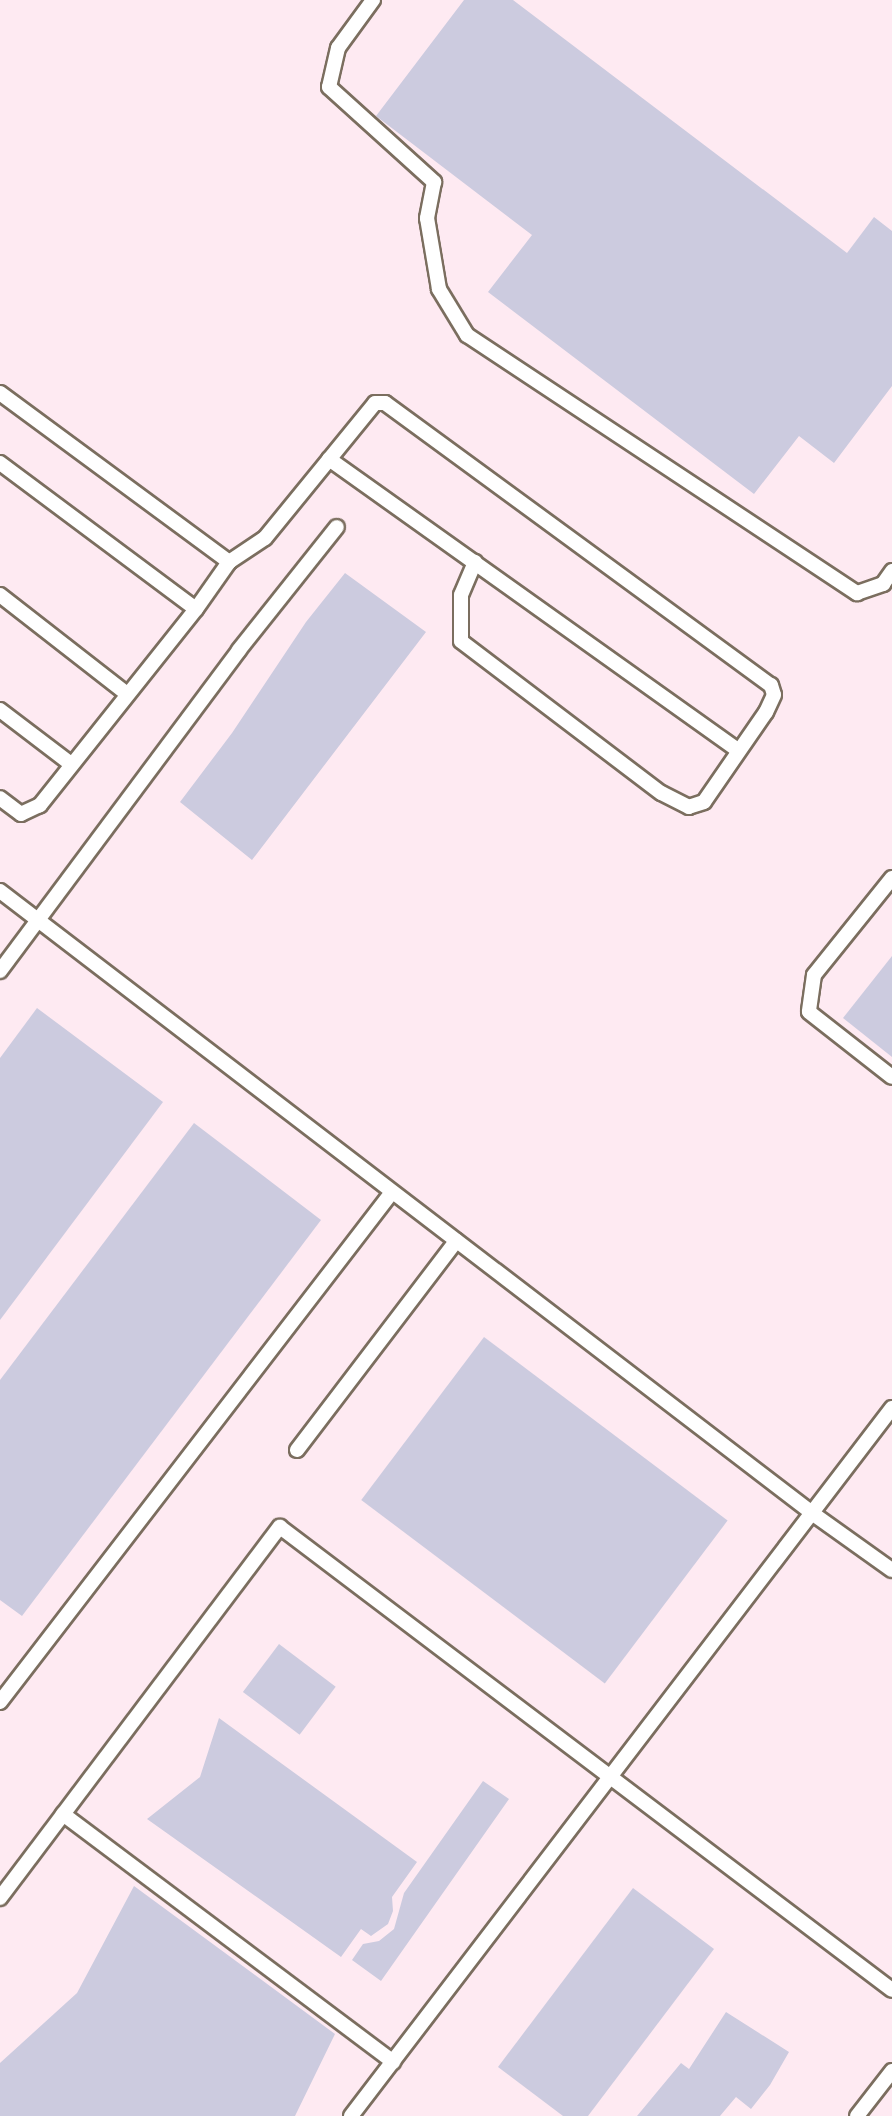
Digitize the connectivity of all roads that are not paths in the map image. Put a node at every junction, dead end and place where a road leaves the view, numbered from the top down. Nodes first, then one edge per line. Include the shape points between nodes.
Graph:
1 (373, 0) edge
2 (0, 393) edge
3 (329, 459) junction
4 (0, 463) edge
5 (337, 527) dead end
6 (229, 562) junction
7 (475, 562) junction
8 (892, 572) edge
9 (0, 595) edge
10 (196, 609) junction
11 (128, 694) junction
12 (0, 710) edge
13 (740, 751) junction
14 (71, 764) junction
15 (0, 799) edge
16 (892, 878) edge
17 (0, 891) edge
18 (38, 920) junction
19 (0, 971) edge
20 (892, 1076) edge
21 (392, 1192) junction
22 (456, 1241) junction
23 (892, 1408) edge
24 (297, 1450) dead end
25 (812, 1513) junction
26 (892, 1570) edge
27 (0, 1702) edge
28 (610, 1778) junction
29 (64, 1814) junction
30 (0, 1898) edge
31 (892, 1990) edge
32 (393, 2062) junction
33 (892, 2071) edge
34 (351, 2116) edge
35 (857, 2116) edge

1 - 8 lane via 338,48 329,87 434,182 427,218 439,289 467,335 857,593 883,584
2 - 6 lane
3 - 6 lane via 265,538
3 - 7 lane
3 - 13 lane via 375,403 397,411 771,685 774,695
4 - 10 lane
5 - 18 lane via 239,650
6 - 10 lane
7 - 13 lane
7 - 13 lane via 461,595 461,641 661,793 689,807 704,802
9 - 11 lane
10 - 11 lane
11 - 14 lane
12 - 14 lane
14 - 15 lane via 40,805 22,814
16 - 20 lane via 814,975 809,1012
17 - 18 lane
18 - 19 lane
18 - 21 lane
21 - 22 lane
21 - 27 lane
22 - 24 lane
22 - 25 lane
23 - 25 lane
25 - 26 lane
25 - 28 lane
28 - 29 lane via 280,1527
28 - 31 lane
28 - 32 lane
29 - 30 lane
29 - 32 lane
32 - 34 lane
33 - 35 lane

